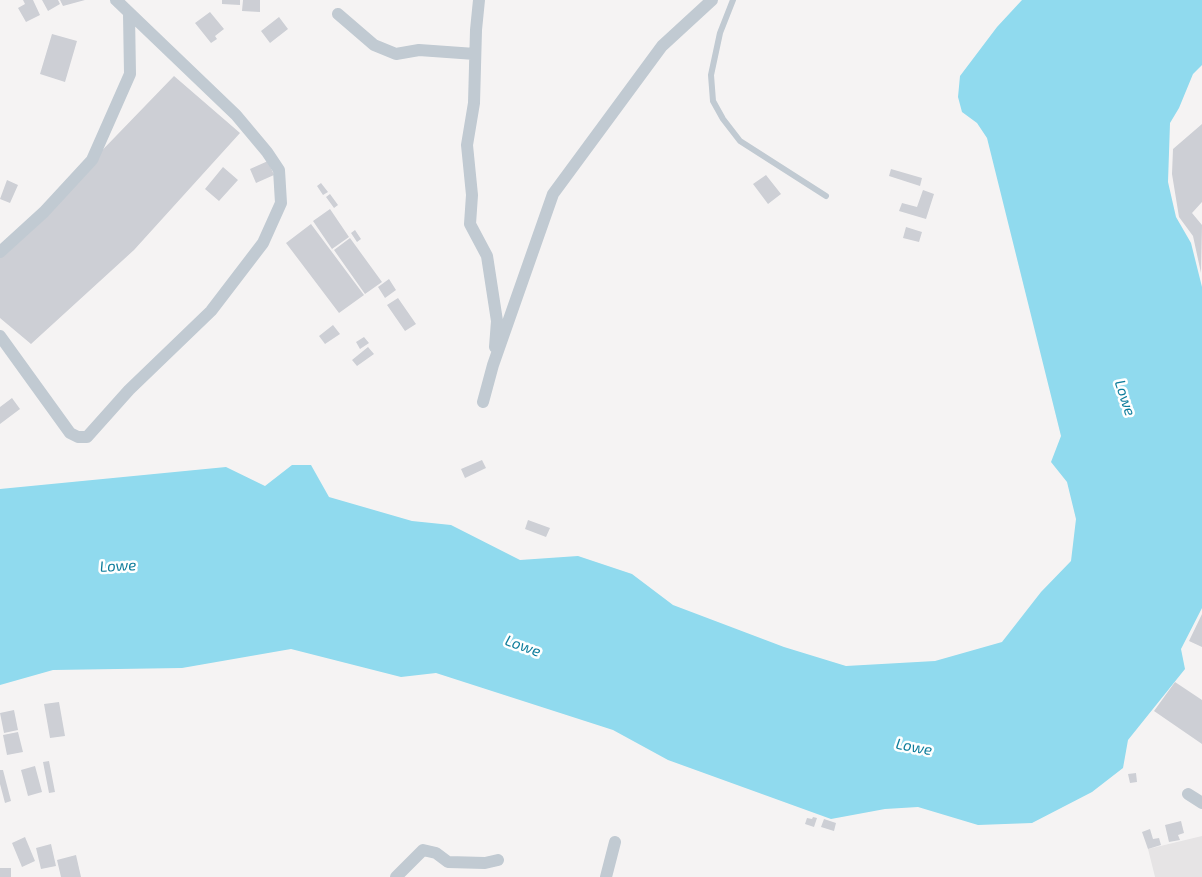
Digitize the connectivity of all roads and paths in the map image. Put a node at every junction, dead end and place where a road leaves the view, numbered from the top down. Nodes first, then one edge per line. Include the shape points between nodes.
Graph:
1 (116, 0) edge
2 (480, 0) edge
3 (712, 0) edge
4 (734, 0) edge
5 (129, 14) junction
6 (338, 14) dead end
7 (475, 54) junction
8 (826, 196) dead end
9 (0, 252) edge
10 (0, 336) edge
11 (493, 365) junction
12 (483, 402) dead end
13 (1188, 794) dead end
14 (1202, 803) edge
15 (616, 842) dead end
16 (498, 860) dead end
17 (396, 877) edge
18 (606, 877) edge

1 - 5 street
2 - 7 street
3 - 11 street via 662,46 553,194
4 - 8 lane via 720,32 711,75 713,101 722,119 740,141
5 - 9 street via 130,74 92,160 44,212
5 - 10 street via 236,115 279,170 281,203 274,222 263,242 210,311 129,390 87,437 70,433
6 - 7 street via 374,45 396,54 419,50
7 - 11 street via 474,103 467,145 472,195 470,224 487,256 497,321
11 - 12 street
13 - 14 street
15 - 18 street
16 - 17 street via 448,862 436,853 423,850

